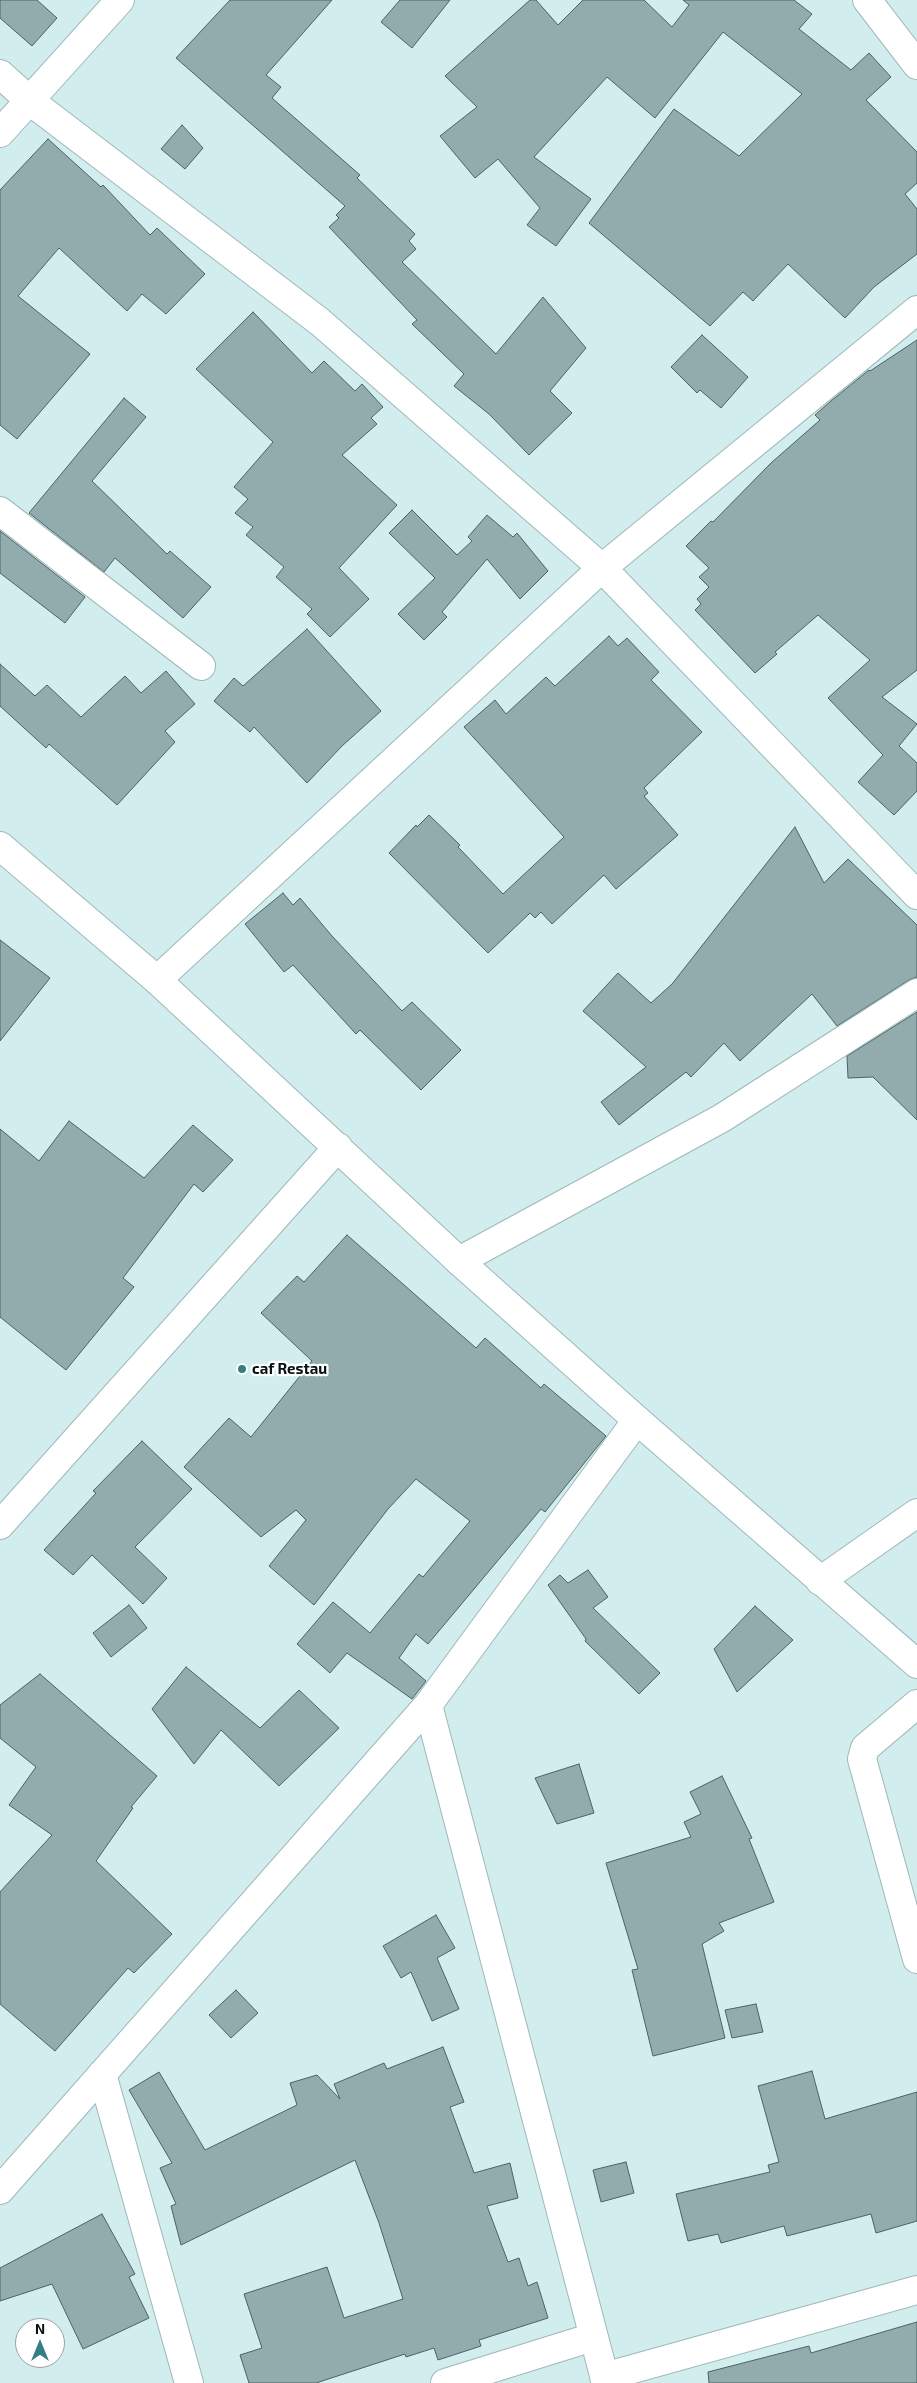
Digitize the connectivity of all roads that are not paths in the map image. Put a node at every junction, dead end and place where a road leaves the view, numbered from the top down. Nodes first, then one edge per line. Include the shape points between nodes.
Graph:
1 (120, 0) edge
2 (867, 0) edge
3 (917, 65) edge
4 (0, 74) edge
5 (30, 101) junction
6 (0, 133) edge
7 (917, 310) edge
8 (0, 511) edge
9 (602, 568) junction
10 (201, 666) dead end
11 (0, 846) edge
12 (917, 895) edge
13 (157, 980) junction
14 (917, 993) edge
15 (338, 1147) junction
16 (459, 1261) junction
17 (638, 1420) junction
18 (917, 1513) edge
19 (0, 1525) edge
20 (820, 1581) junction
21 (917, 1664) edge
22 (917, 1704) edge
23 (428, 1705) junction
24 (917, 1959) edge
25 (102, 2074) junction
26 (0, 2190) edge
27 (917, 2290) edge
28 (593, 2337) junction
29 (605, 2380) edge
30 (189, 2383) edge
31 (445, 2383) edge

1 - 5 main road
2 - 3 main road
4 - 5 main road
5 - 6 main road
5 - 9 main road via 320,322
7 - 9 main road
8 - 10 main road
9 - 12 main road
9 - 13 main road
11 - 13 main road
13 - 15 main road
14 - 16 main road via 722,1118
15 - 16 main road
15 - 19 main road
16 - 17 main road
17 - 20 main road
17 - 23 main road
18 - 20 main road
20 - 21 main road
22 - 24 main road via 864,1748 862,1759
23 - 25 main road
23 - 28 main road
25 - 26 main road
25 - 30 main road
27 - 29 main road
28 - 29 main road
28 - 31 main road

